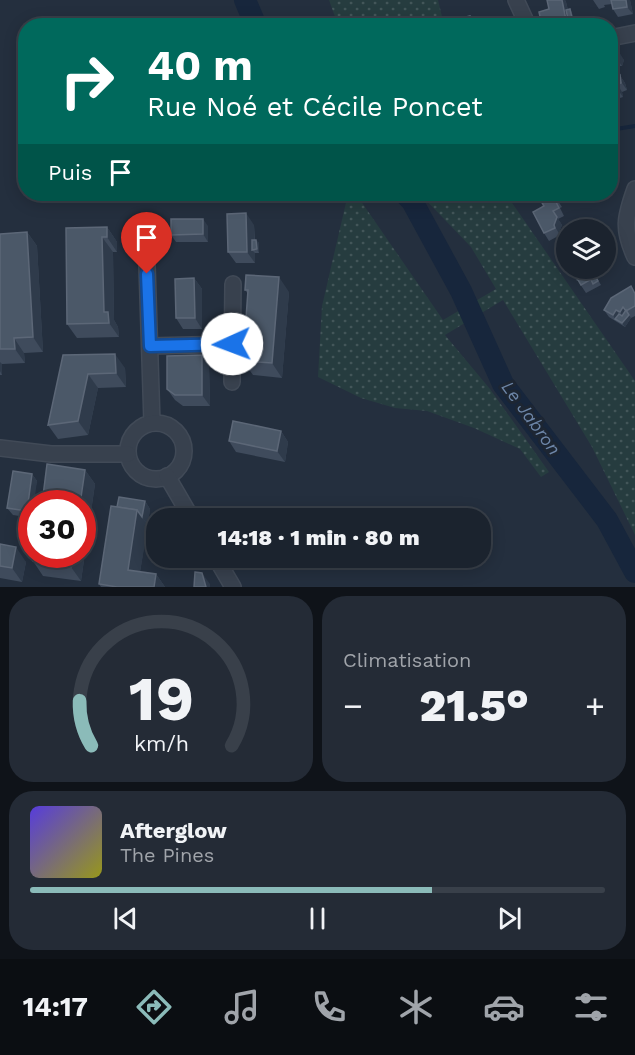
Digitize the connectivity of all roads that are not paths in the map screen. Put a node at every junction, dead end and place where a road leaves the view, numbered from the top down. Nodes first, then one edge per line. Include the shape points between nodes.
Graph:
1 (516, 0) edge
2 (524, 18) edge
3 (635, 33) edge
4 (618, 36) edge
5 (635, 189) edge
6 (146, 234) dead end
7 (635, 256) edge
8 (233, 284) dead end
9 (232, 344) junction
10 (150, 346) junction
11 (232, 382) dead end
12 (152, 423) junction
13 (0, 448) edge
14 (128, 454) junction
15 (167, 476) junction
16 (186, 508) edge
17 (222, 568) edge
18 (233, 587) edge

1 - 2 street
3 - 4 street
5 - 7 street via 625,228
6 - 10 street
8 - 9 street
9 - 10 street
9 - 11 street
10 - 12 street
12 - 14 street via 134,433
12 - 15 street via 173,428 183,446 178,467
13 - 14 street via 51,454
14 - 15 street via 134,468 145,477
15 - 16 street
17 - 18 street

